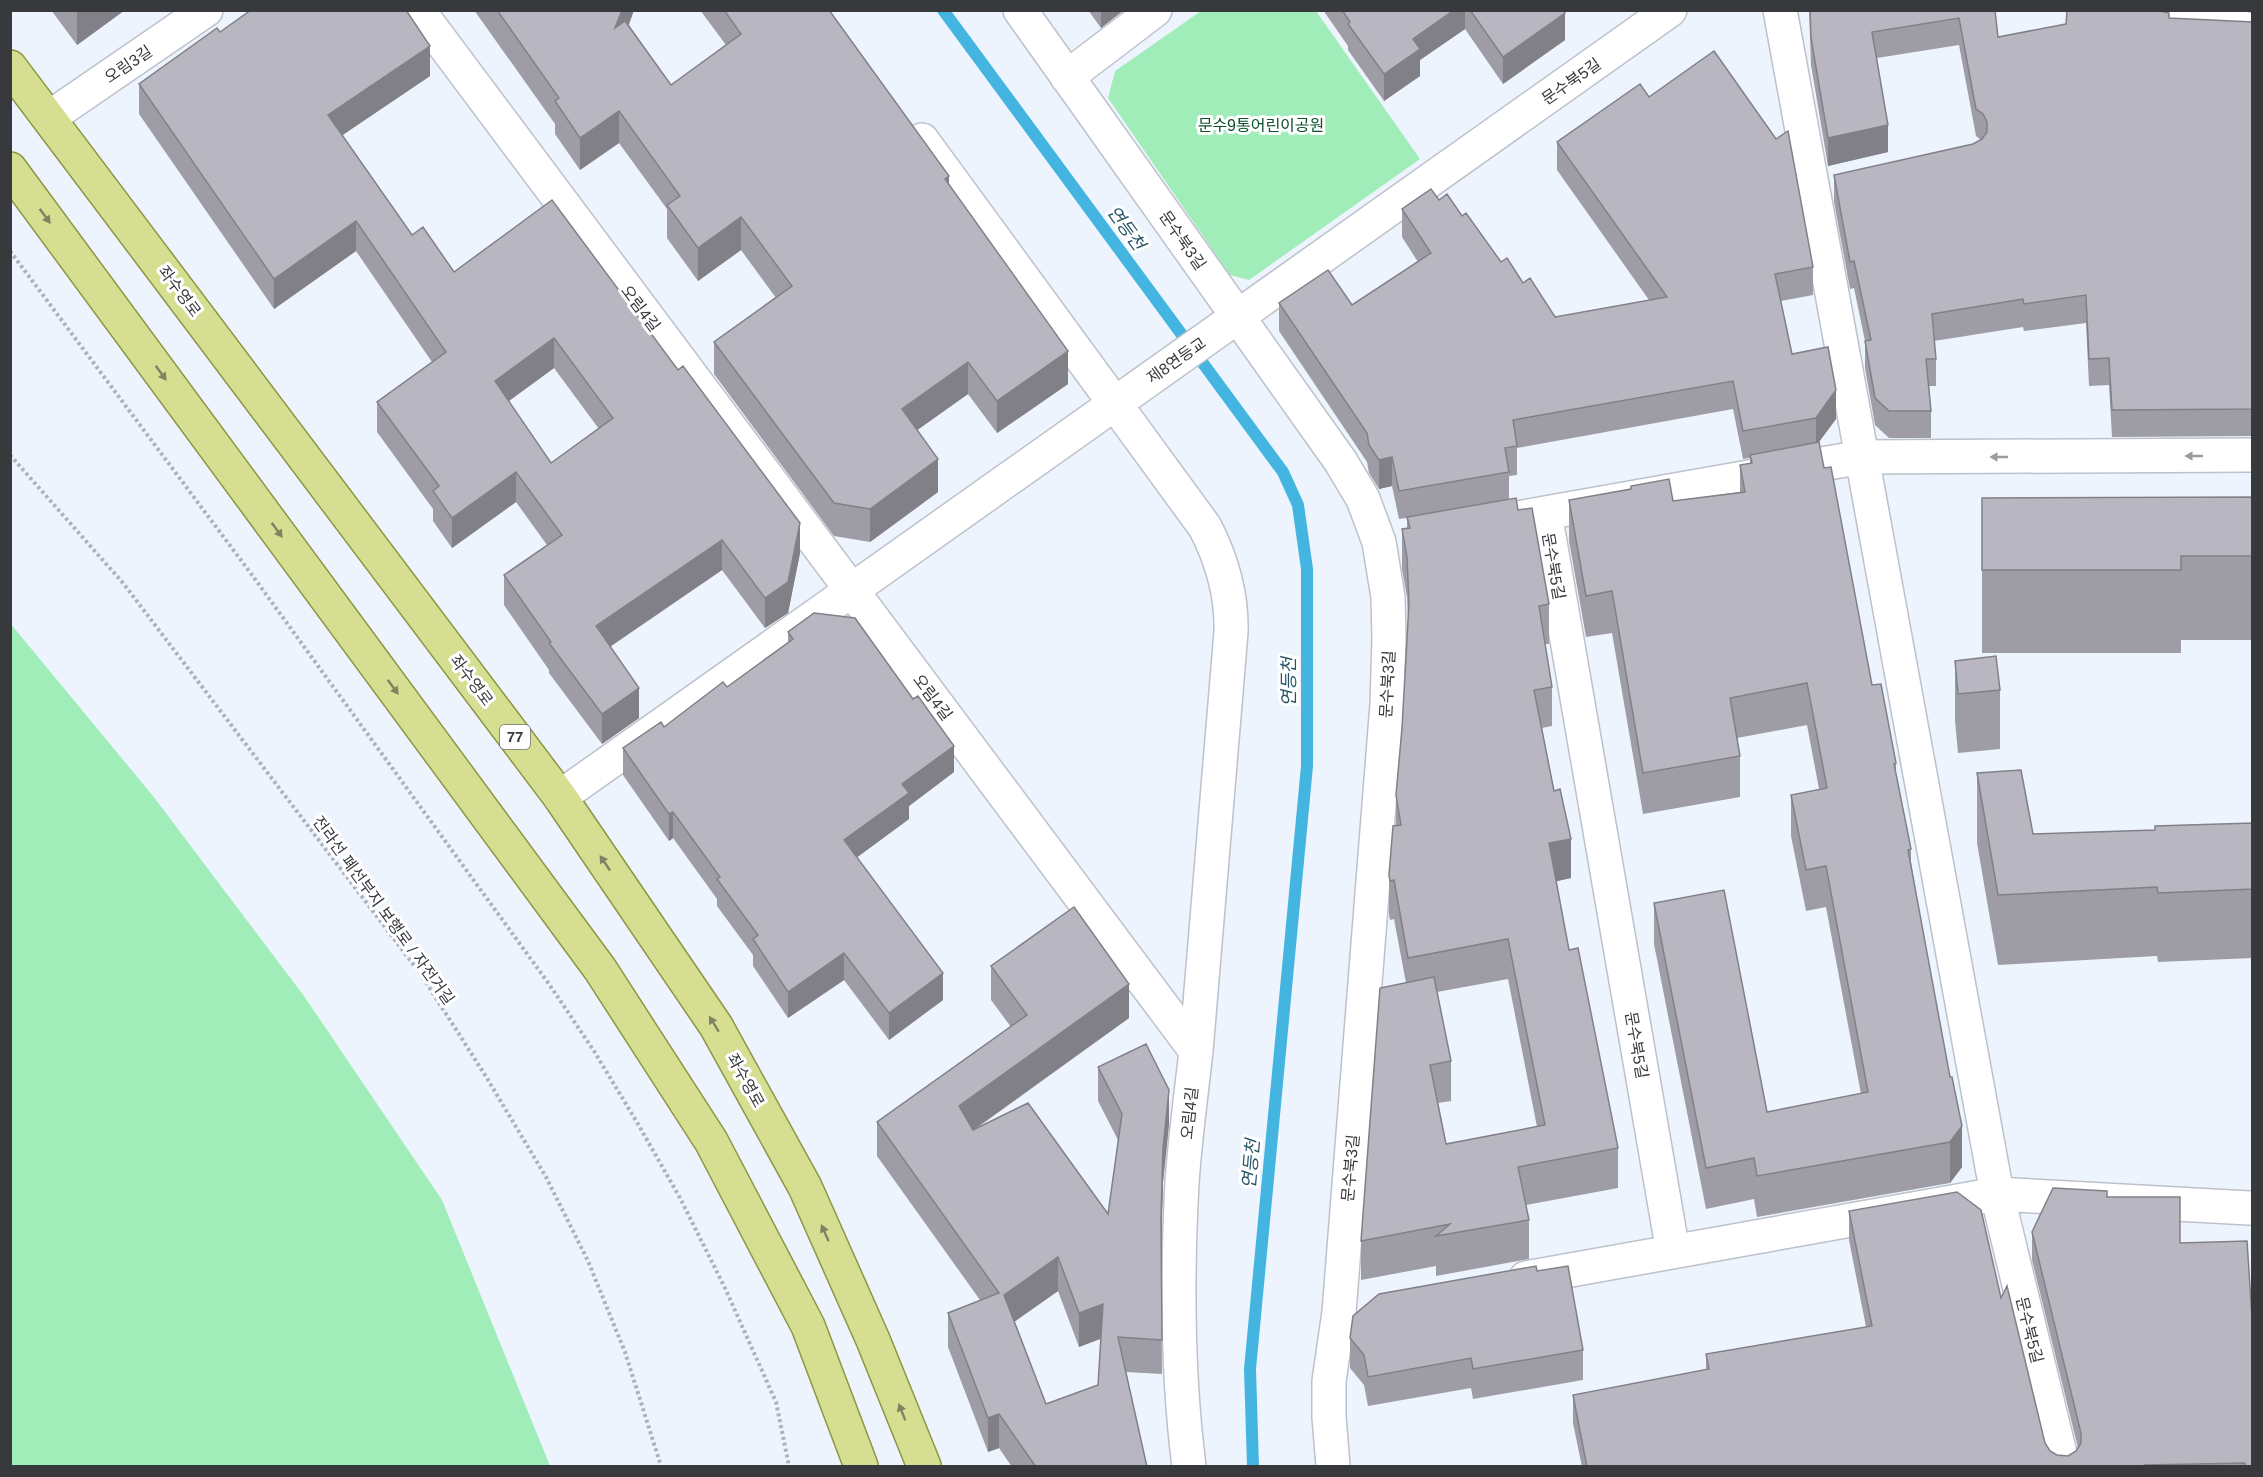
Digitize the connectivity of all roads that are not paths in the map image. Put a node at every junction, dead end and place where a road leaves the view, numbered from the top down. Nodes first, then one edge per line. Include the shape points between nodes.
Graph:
1 (206, 10) edge
2 (418, 10) edge
3 (1020, 10) edge
4 (1155, 10) edge
5 (1670, 10) edge
6 (1780, 10) edge
7 (2147, 10) edge
8 (2253, 30) edge
9 (10, 67) edge
10 (1067, 77) junction
11 (904, 116) edge
12 (50, 117) junction
13 (10, 169) edge
14 (1846, 180) edge
15 (1813, 188) junction
16 (1238, 317) junction
17 (1115, 404) junction
18 (2253, 455) edge
19 (1862, 457) junction
20 (1545, 513) junction
21 (1462, 527) edge
22 (853, 590) junction
23 (560, 797) junction
24 (1196, 1051) junction
25 (1997, 1194) junction
26 (2249, 1208) dead end
27 (1673, 1252) junction
28 (1501, 1283) edge
29 (1373, 1306) edge
30 (1339, 1312) junction
31 (861, 1467) edge
32 (924, 1467) edge
33 (1189, 1467) edge
34 (1333, 1467) edge
35 (2062, 1467) edge

1 - 12 street, 오림3길
2 - 22 street, 오림4길
3 - 10 street, 문수북3길
4 - 10 street
5 - 16 street, 문수북5길
6 - 15 street, 문수북5길
7 - 8 street
9 - 12 main road, 좌수영로 / 77
10 - 16 street, 문수북3길
11 - 17 street
12 - 23 main road, 좌수영로 / 77
13 -> 31 main road via 600,969 711,1142 808,1326
14 - 15 street
15 - 19 street, 문수북5길
16 - 17 street, 제8연등교
16 - 30 street, 문수북3길 via 1391,540 1387,704
17 - 22 street, 제8연등교
17 - 24 street via 1205,527 1219,560 1231,612
18 -> 19 street
19 - 20 street, 문수북5길
19 - 25 street, 문수북5길
20 - 21 street, 문수북5길
20 - 27 street, 문수북5길
22 - 23 street, 제8연등교
22 - 24 street, 오림4길
32 -> 23 main road, 좌수영로 / 77 via 805,1187 716,1026
24 - 33 street, 오림4길 via 1182,1183 1180,1281 1180,1361
25 - 26 street
25 - 27 street
25 - 35 street, 문수북5길
27 - 28 street
29 - 30 street
30 - 34 street, 문수북3길 via 1329,1381

